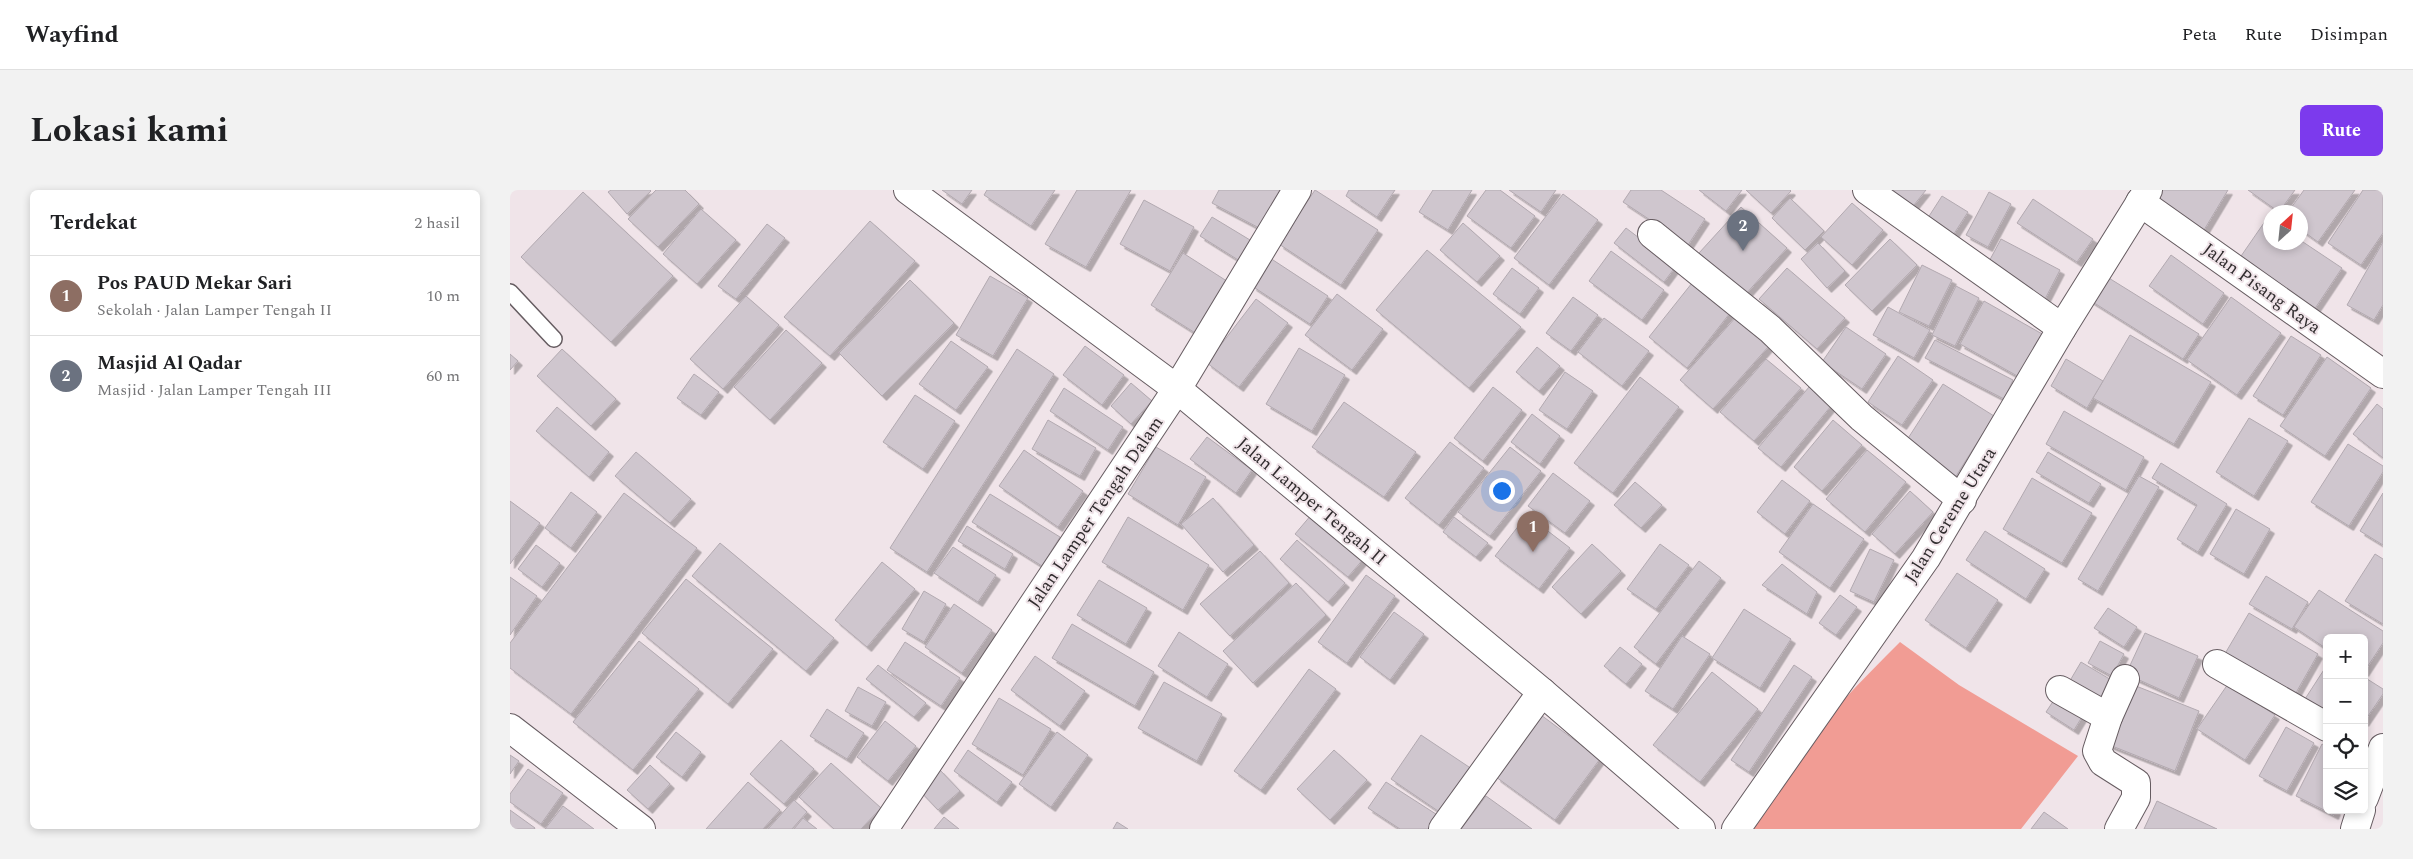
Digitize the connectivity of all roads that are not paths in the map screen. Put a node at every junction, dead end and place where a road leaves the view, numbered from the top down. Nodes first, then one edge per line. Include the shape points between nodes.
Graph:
1 (908, 190) edge
2 (1297, 190) edge
3 (1867, 190) edge
4 (2144, 196) edge
5 (1652, 234) dead end
6 (510, 292) edge
7 (2062, 328) junction
8 (554, 339) dead end
9 (2383, 374) edge
10 (1177, 389) junction
11 (1962, 500) junction
12 (2217, 664) dead end
13 (2125, 679) dead end
14 (2060, 690) dead end
15 (1542, 692) junction
16 (2108, 717) junction
17 (2323, 725) edge
18 (510, 728) edge
19 (2375, 751) edge
20 (2368, 781) edge
21 (2359, 814) edge
22 (640, 829) edge
23 (884, 829) edge
24 (1443, 829) edge
25 (1701, 829) edge
26 (1736, 829) edge
27 (2119, 829) edge
28 (2355, 829) edge

1 - 10 street, Jalan Lamper Tengah II
2 - 10 street, Jalan Lamper Tengah Dalam
3 - 7 street
4 - 7 street, Jalan Cereme Utara
4 - 9 street, Jalan Pisang Raya
5 - 11 street via 1770,329 1862,418
6 - 8 lane
7 - 11 street, Jalan Cereme Utara
10 - 15 street, Jalan Lamper Tengah II
10 - 23 street, Jalan Lamper Tengah Dalam
11 - 26 street, Jalan Cereme Utara via 1926,558
12 - 17 street
13 - 16 street
14 - 16 street
15 - 24 street
15 - 25 street, Jalan Lamper Tengah II
16 - 27 street via 2099,742 2099,757 2136,783 2138,791
18 - 22 street
19 - 20 street
21 - 28 street

